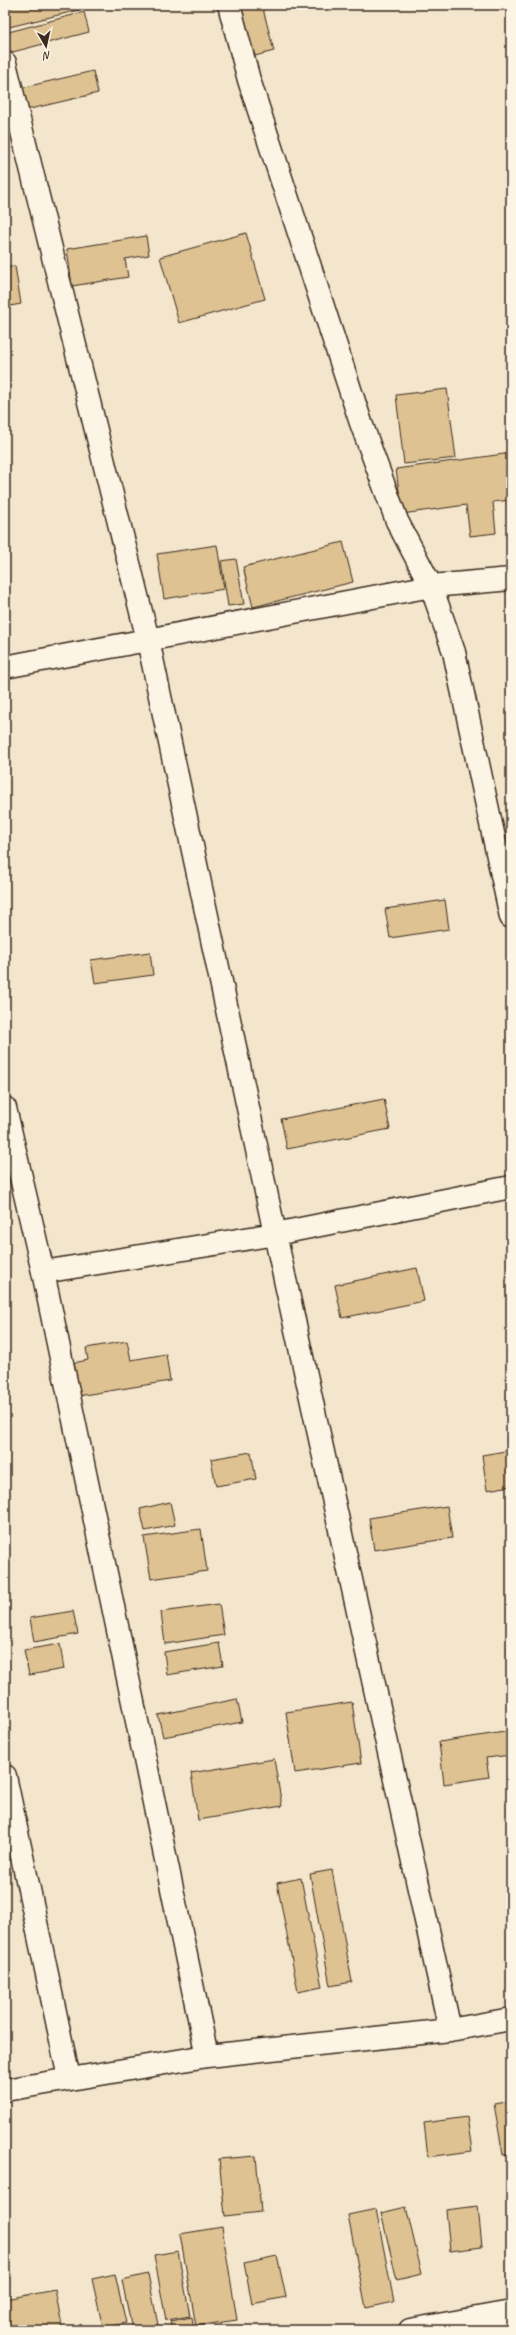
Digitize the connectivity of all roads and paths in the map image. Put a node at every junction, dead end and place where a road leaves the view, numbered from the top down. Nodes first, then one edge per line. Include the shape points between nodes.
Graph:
1 (229, 5) edge
2 (5, 63) edge
3 (511, 579) edge
4 (431, 586) junction
5 (148, 640) junction
6 (5, 667) edge
7 (511, 917) edge
8 (5, 1108) edge
9 (511, 1187) edge
10 (275, 1234) junction
11 (43, 1272) junction
12 (5, 1776) edge
13 (511, 2019) edge
14 (450, 2030) junction
15 (207, 2056) junction
16 (69, 2078) junction
17 (5, 2090) edge
18 (511, 2312) edge
19 (410, 2330) edge

1 - 4 street via 249,80 362,423 397,520
2 - 5 street
3 - 4 street
4 - 5 street
4 - 7 street via 454,652
5 - 6 street
5 - 10 street
8 - 11 street
9 - 10 street
10 - 11 street
10 - 14 street
11 - 15 street
12 - 16 street
13 - 14 street
14 - 15 street
15 - 16 street
16 - 17 street
18 - 19 street

